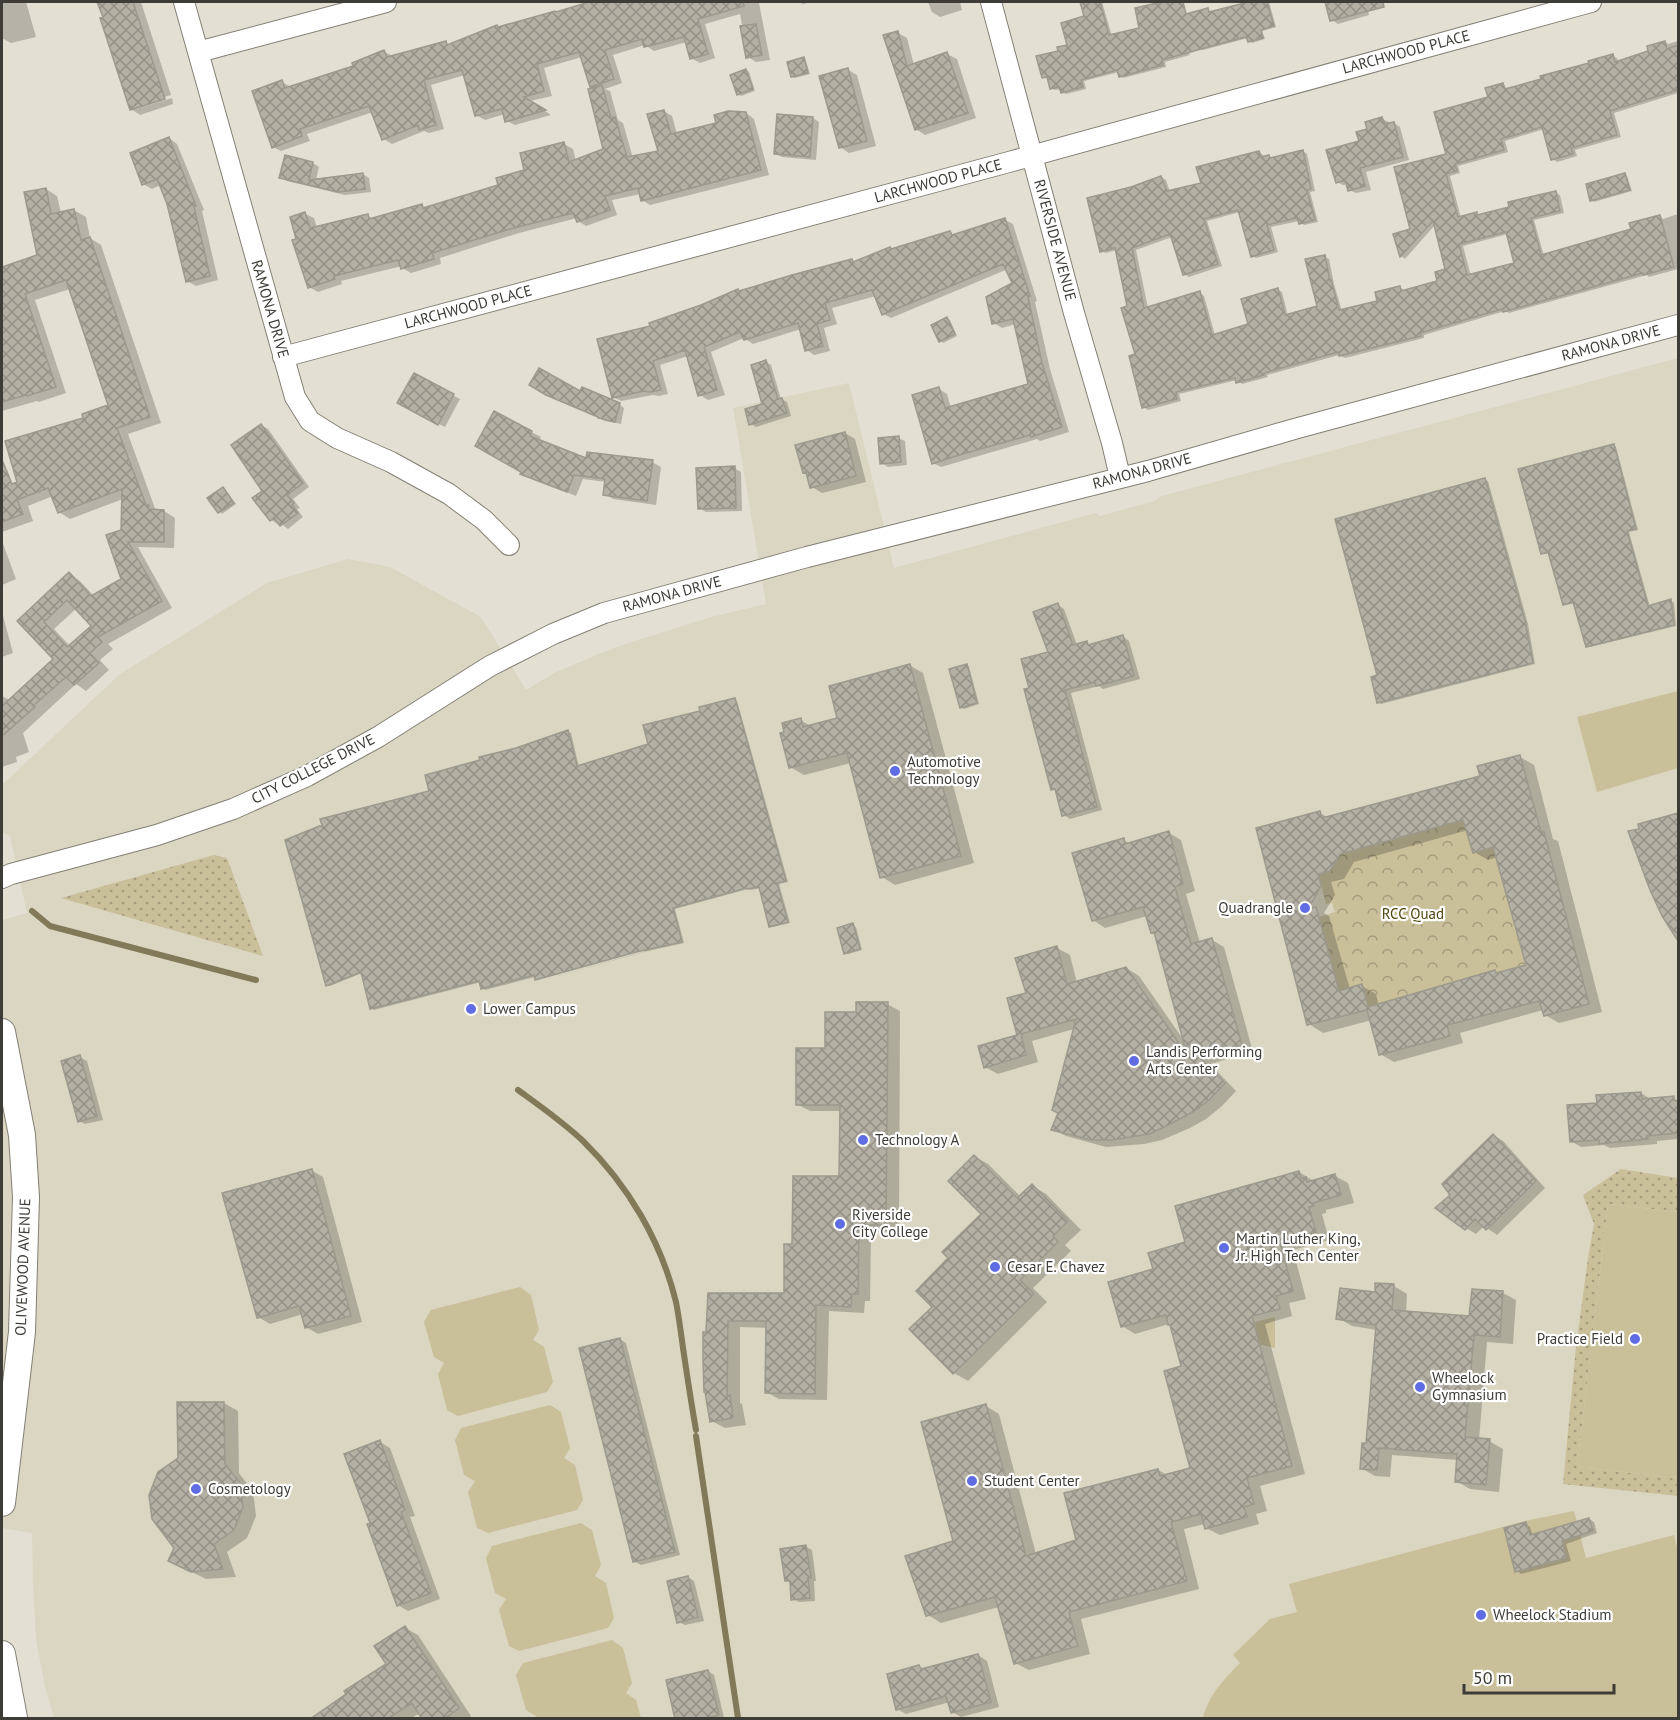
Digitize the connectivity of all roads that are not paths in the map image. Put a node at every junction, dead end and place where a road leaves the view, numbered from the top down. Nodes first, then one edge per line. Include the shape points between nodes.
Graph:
1 (184, 2) edge
2 (386, 2) edge
3 (991, 2) edge
4 (1591, 2) edge
5 (198, 52) junction
6 (1032, 155) junction
7 (1678, 325) edge
8 (283, 357) junction
9 (1120, 477) junction
10 (509, 545) dead end
11 (604, 613) joint
12 (2, 878) edge
13 (2, 1032) edge
14 (2, 1503) edge
15 (2, 1654) edge
16 (14, 1719) edge

1 - 5 street, RAMONA DRIVE
2 - 5 street
3 - 6 street, RIVERSIDE AVENUE
4 - 6 street, LARCHWOOD PLACE
5 - 8 street, RAMONA DRIVE
6 - 8 street, LARCHWOOD PLACE
6 - 9 street, RIVERSIDE AVENUE
7 - 9 street, RAMONA DRIVE
8 - 10 street, RAMONA DRIVE via 295,397 310,421 449,494
9 - 11 street, RAMONA DRIVE
11 - 12 street, CITY COLLEGE DRIVE via 490,666 378,737 307,776 234,809
13 - 14 main road, OLIVEWOOD AVENUE via 22,1135 26,1197 22,1332
15 - 16 main road

